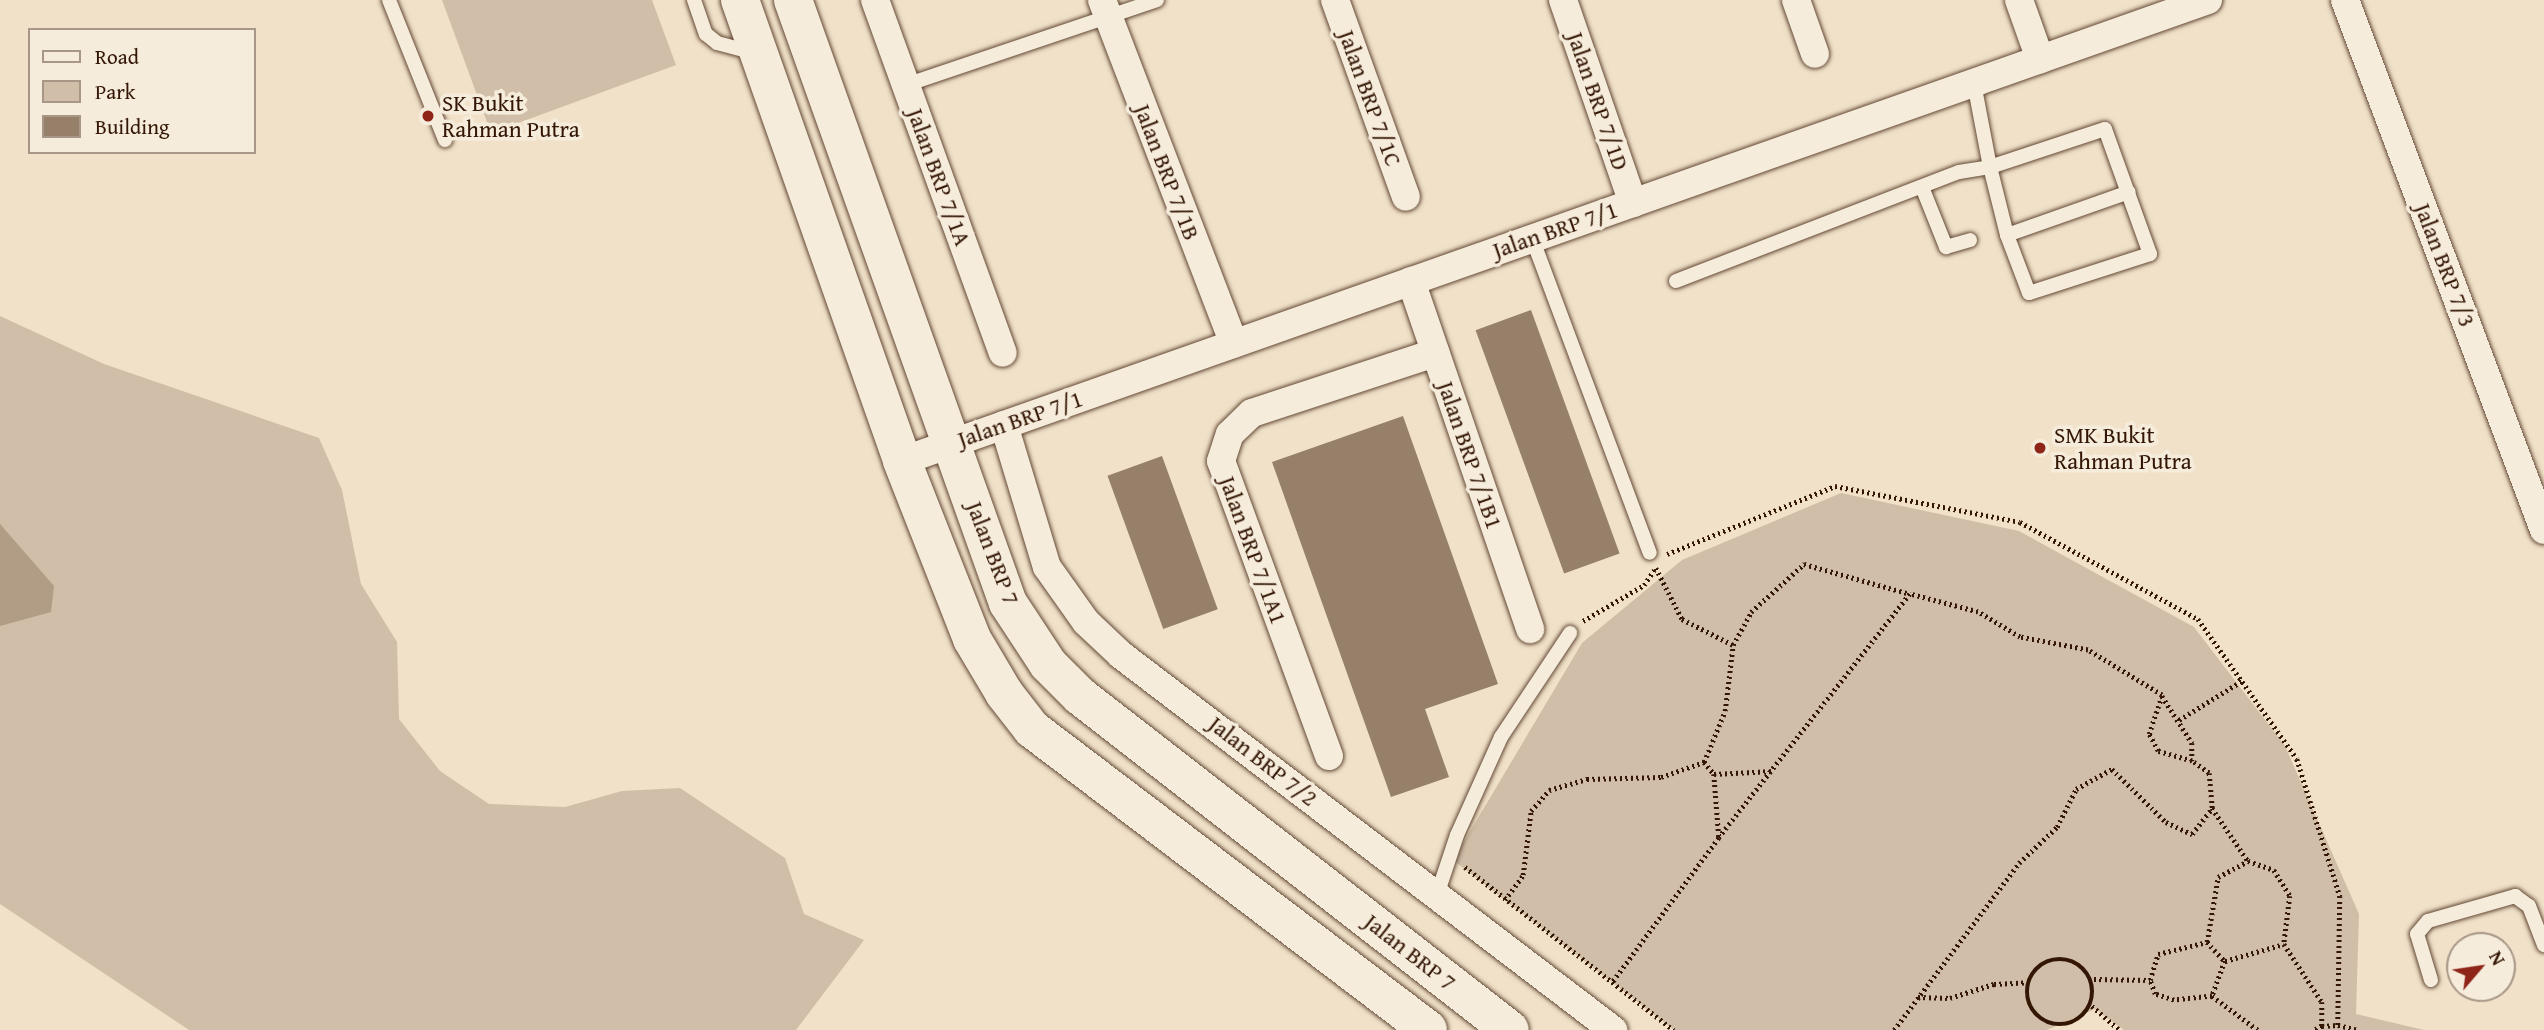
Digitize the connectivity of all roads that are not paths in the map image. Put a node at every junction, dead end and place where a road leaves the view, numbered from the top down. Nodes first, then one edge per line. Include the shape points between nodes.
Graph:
1 (389, 0) edge
2 (694, 0) edge
3 (740, 0) edge
4 (793, 0) edge
5 (875, 0) edge
6 (1157, 0) edge
7 (1335, 0) edge
8 (1563, 0) edge
9 (1796, 0) edge
10 (2019, 0) edge
11 (2208, 0) edge
12 (2345, 0) edge
13 (1105, 8) edge
14 (758, 54) junction
15 (1815, 54) dead end
16 (2040, 59) junction
17 (1974, 83) junction
18 (906, 85) junction
19 (445, 139) dead end
20 (1990, 167) junction
21 (1922, 187) junction
22 (2129, 192) junction
23 (1406, 197) dead end
24 (1633, 202) junction
25 (2007, 235) junction
26 (1532, 238) junction
27 (1970, 240) dead end
28 (1411, 281) junction
29 (1676, 281) dead end
30 (1234, 343) junction
31 (1435, 353) junction
32 (1003, 354) dead end
33 (1004, 425) junction
34 (952, 443) junction
35 (902, 461) junction
36 (2544, 530) edge
37 (1650, 553) dead end
38 (1530, 629) dead end
39 (1570, 634) road end
40 (1329, 756) dead end
41 (1437, 895) junction
42 (2544, 945) edge
43 (2431, 980) dead end
44 (1428, 1030) edge
45 (1510, 1030) edge
46 (1613, 1030) edge

1 - 19 lane
2 - 14 lane via 706,34 716,43
3 - 14 main road
4 - 34 main road, Jalan BRP 7
5 - 18 street, Jalan BRP 7/1A
6 - 13 lane
7 - 23 street, Jalan BRP 7/1C
8 - 24 street, Jalan BRP 7/1D
9 - 15 street
10 - 16 street
11 - 16 street, Jalan BRP 7/1
12 - 36 street, Jalan BRP 7/3
13 - 18 lane
13 - 30 street, Jalan BRP 7/1B
14 - 35 main road
16 - 17 street, Jalan BRP 7/1
17 - 20 lane
17 - 24 street, Jalan BRP 7/1
18 - 32 street, Jalan BRP 7/1A
20 - 21 lane via 1959,172
20 - 22 lane via 2105,129
20 - 25 lane
21 - 27 lane via 1946,247
21 - 29 lane
22 - 25 lane
22 - 25 lane via 2150,254 2029,293
24 - 26 street, Jalan BRP 7/1
26 - 28 street, Jalan BRP 7/1
26 - 37 lane
28 - 30 street, Jalan BRP 7/1
28 - 31 street, Jalan BRP 7/1B1
30 - 33 street, Jalan BRP 7/1
31 - 38 street, Jalan BRP 7/1B1
31 - 40 street, Jalan BRP 7/1A1 via 1252,413 1230,434 1221,461
33 - 34 street, Jalan BRP 7/1
33 - 41 street, Jalan BRP 7/2 via 1047,566 1086,622 1121,655
34 - 35 street, Jalan BRP 7/1
34 - 45 main road, Jalan BRP 7 via 1008,603 1048,664 1080,696
35 - 44 main road via 972,639 1032,729
39 - 41 lane via 1500,737
41 - 46 street, Jalan BRP 7/2
42 - 43 lane via 2529,906 2515,896 2428,921 2417,934

